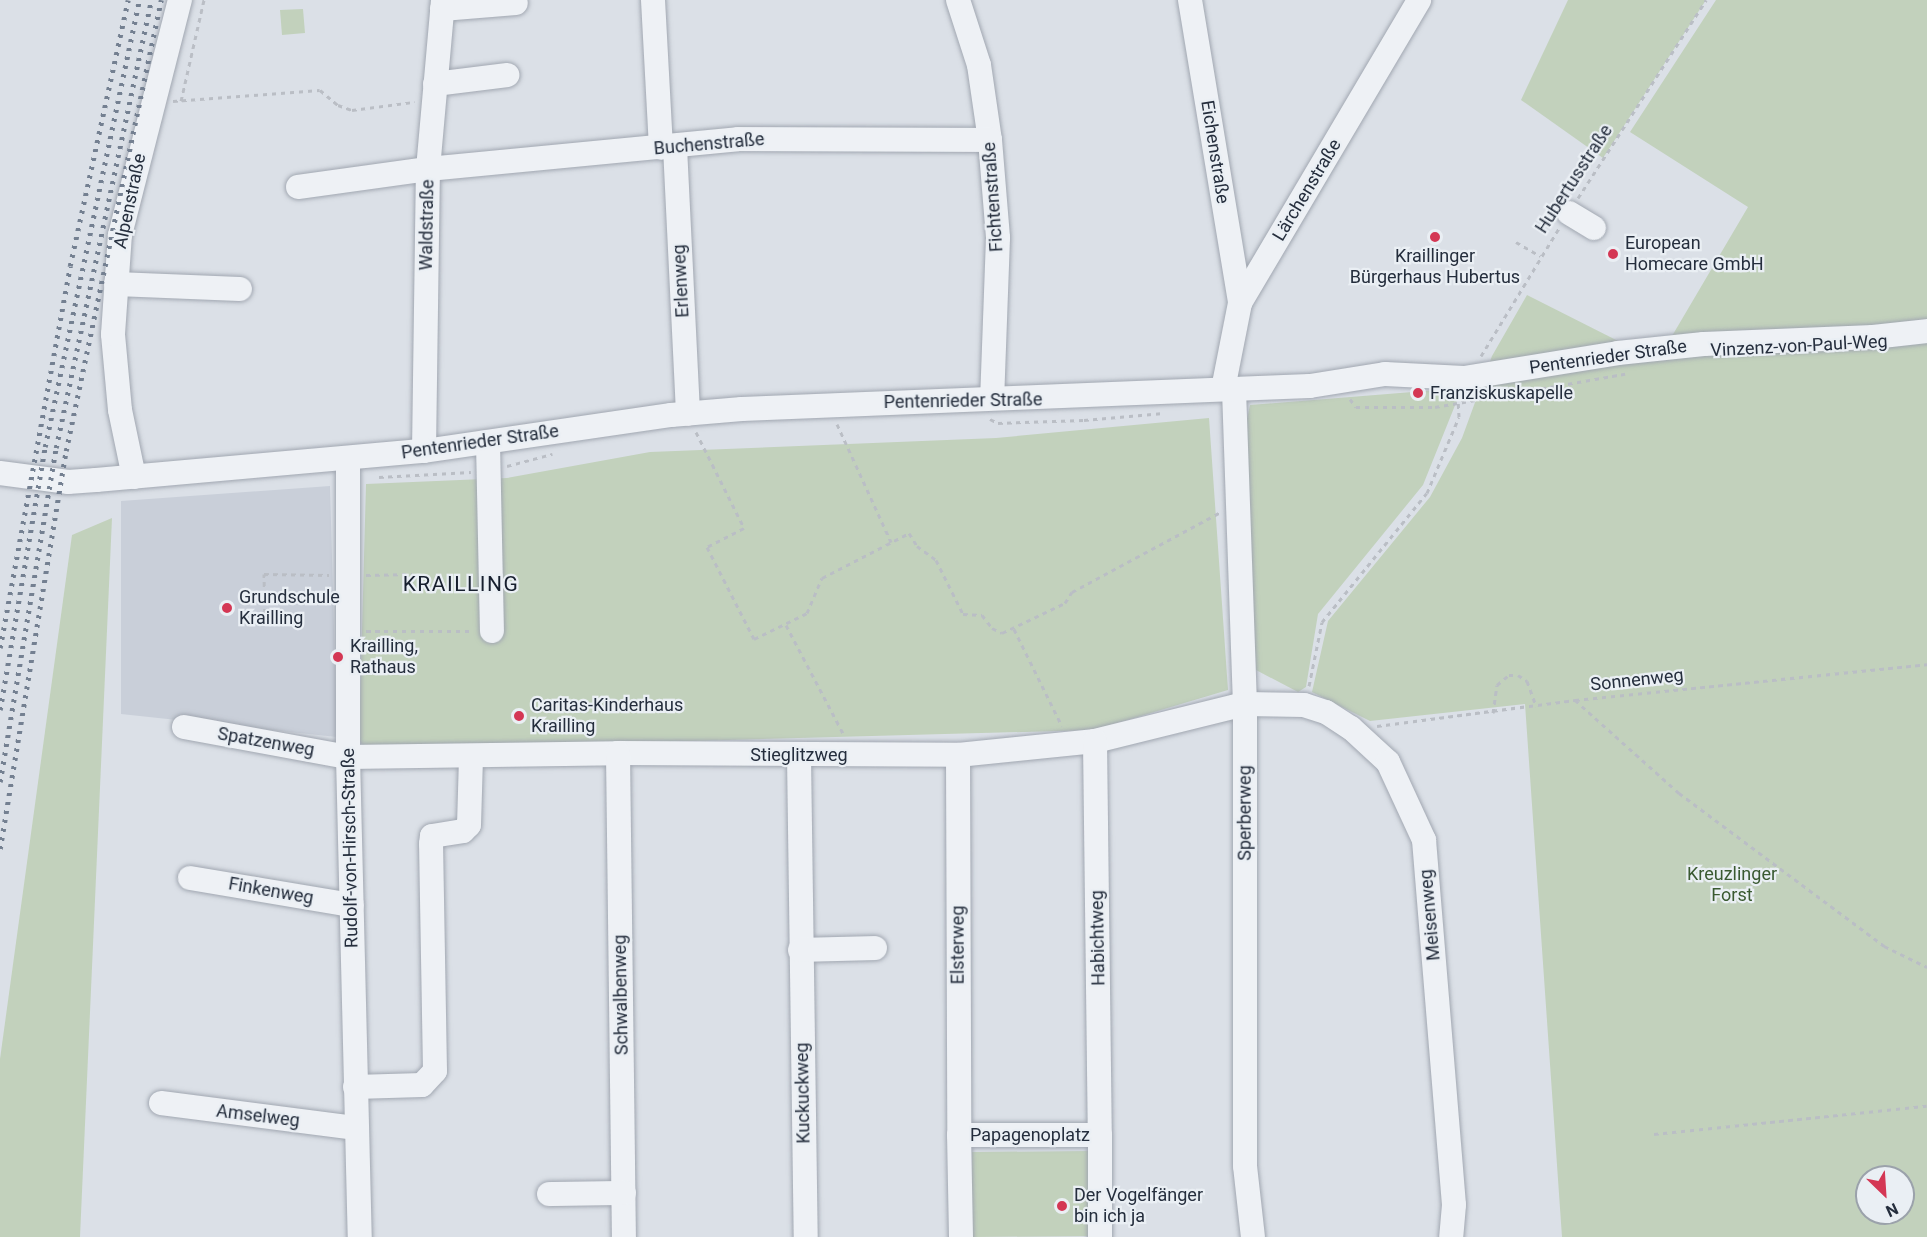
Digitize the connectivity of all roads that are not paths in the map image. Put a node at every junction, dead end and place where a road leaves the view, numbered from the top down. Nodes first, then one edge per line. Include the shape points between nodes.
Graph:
1 (180, 0) edge
2 (653, 0) edge
3 (958, 0) edge
4 (1190, 0) edge
5 (1419, 0) edge
6 (516, 3) dead end
7 (442, 5) edge
8 (507, 75) dead end
9 (435, 92) junction
10 (990, 140) junction
11 (668, 147) junction
12 (428, 169) junction
13 (298, 188) dead end
14 (1569, 213) road end
15 (1594, 228) dead end
16 (116, 284) junction
17 (240, 289) dead end
18 (1240, 303) junction
19 (1927, 331) edge
20 (1228, 389) junction
21 (992, 398) junction
22 (698, 422) junction
23 (488, 444) junction
24 (424, 451) junction
25 (348, 458) junction
26 (0, 473) edge
27 (134, 477) junction
28 (492, 631) road end
29 (1245, 704) junction
30 (184, 727) dead end
31 (1095, 741) junction
32 (618, 753) junction
33 (958, 755) junction
34 (471, 756) junction
35 (799, 756) junction
36 (348, 757) junction
37 (190, 878) dead end
38 (352, 905) junction
39 (875, 948) dead end
40 (800, 950) junction
41 (355, 1087) junction
42 (161, 1103) dead end
43 (356, 1128) junction
44 (959, 1135) junction
45 (1100, 1135) junction
46 (624, 1192) junction
47 (549, 1194) dead end
48 (360, 1237) edge
49 (624, 1237) edge
50 (806, 1237) edge
51 (961, 1237) edge
52 (1100, 1237) edge
53 (1253, 1237) edge
54 (1451, 1237) edge

1 - 16 street, Alpenstraße via 120,235
2 - 11 street, Erlenweg
3 - 10 street, Fichtenstraße via 979,65
4 - 18 street, Eichenstraße
5 - 18 street, Lärchenstraße
6 - 7 street
7 - 9 street, Waldstraße
8 - 9 street
9 - 12 street, Waldstraße
10 - 11 street, Buchenstraße via 827,137
10 - 21 street, Fichtenstraße via 998,238
11 - 12 street, Buchenstraße
11 - 22 street, Erlenweg
12 - 13 street, Buchenstraße
12 - 24 street, Waldstraße
14 - 15 street
16 - 17 street
16 - 27 street, Alpenstraße via 113,334 120,410
18 - 20 street, Lärchenstraße
19 - 20 street, Pentenrieder Straße via 1704,344 1618,353 1477,377 1394,373 1336,382
20 - 21 street, Pentenrieder Straße via 1033,400
20 - 29 street, Sperberweg
21 - 22 street, Pentenrieder Straße via 832,420
22 - 23 street, Pentenrieder Straße
23 - 24 street, Pentenrieder Straße
23 - 28 street
24 - 25 street, Pentenrieder Straße
25 - 27 street, Pentenrieder Straße
25 - 36 street, Rudolf-von-Hirsch-Straße via 357,575 346,631
26 - 27 street, Pentenrieder Straße via 68,482
29 - 31 street, Stieglitzweg
29 - 53 street, Sperberweg via 1245,1166
29 - 54 street, Meisenweg via 1304,705 1326,712 1351,729 1388,762 1424,840 1454,1205
30 - 36 street, Spatzenweg
31 - 33 street, Stieglitzweg
31 - 45 street, Habichtweg
32 - 34 street, Stieglitzweg
32 - 35 street, Stieglitzweg
32 - 46 street, Schwalbenweg
33 - 35 street, Stieglitzweg
33 - 44 street, Elsterweg
34 - 36 street, Stieglitzweg
34 - 41 street via 469,825 463,831 432,836 431,844 435,1071 422,1085
35 - 40 street, Kuckuckweg
36 - 38 street, Rudolf-von-Hirsch-Straße
37 - 38 street, Finkenweg
38 - 41 street, Rudolf-von-Hirsch-Straße
39 - 40 street
40 - 50 street, Kuckuckweg
41 - 43 street, Rudolf-von-Hirsch-Straße
42 - 43 street, Amselweg
43 - 48 street, Rudolf-von-Hirsch-Straße
44 - 45 street, Papagenoplatz
44 - 51 street, Papagenoplatz
45 - 52 street, Papagenoplatz
46 - 47 street
46 - 49 street, Schwalbenweg

